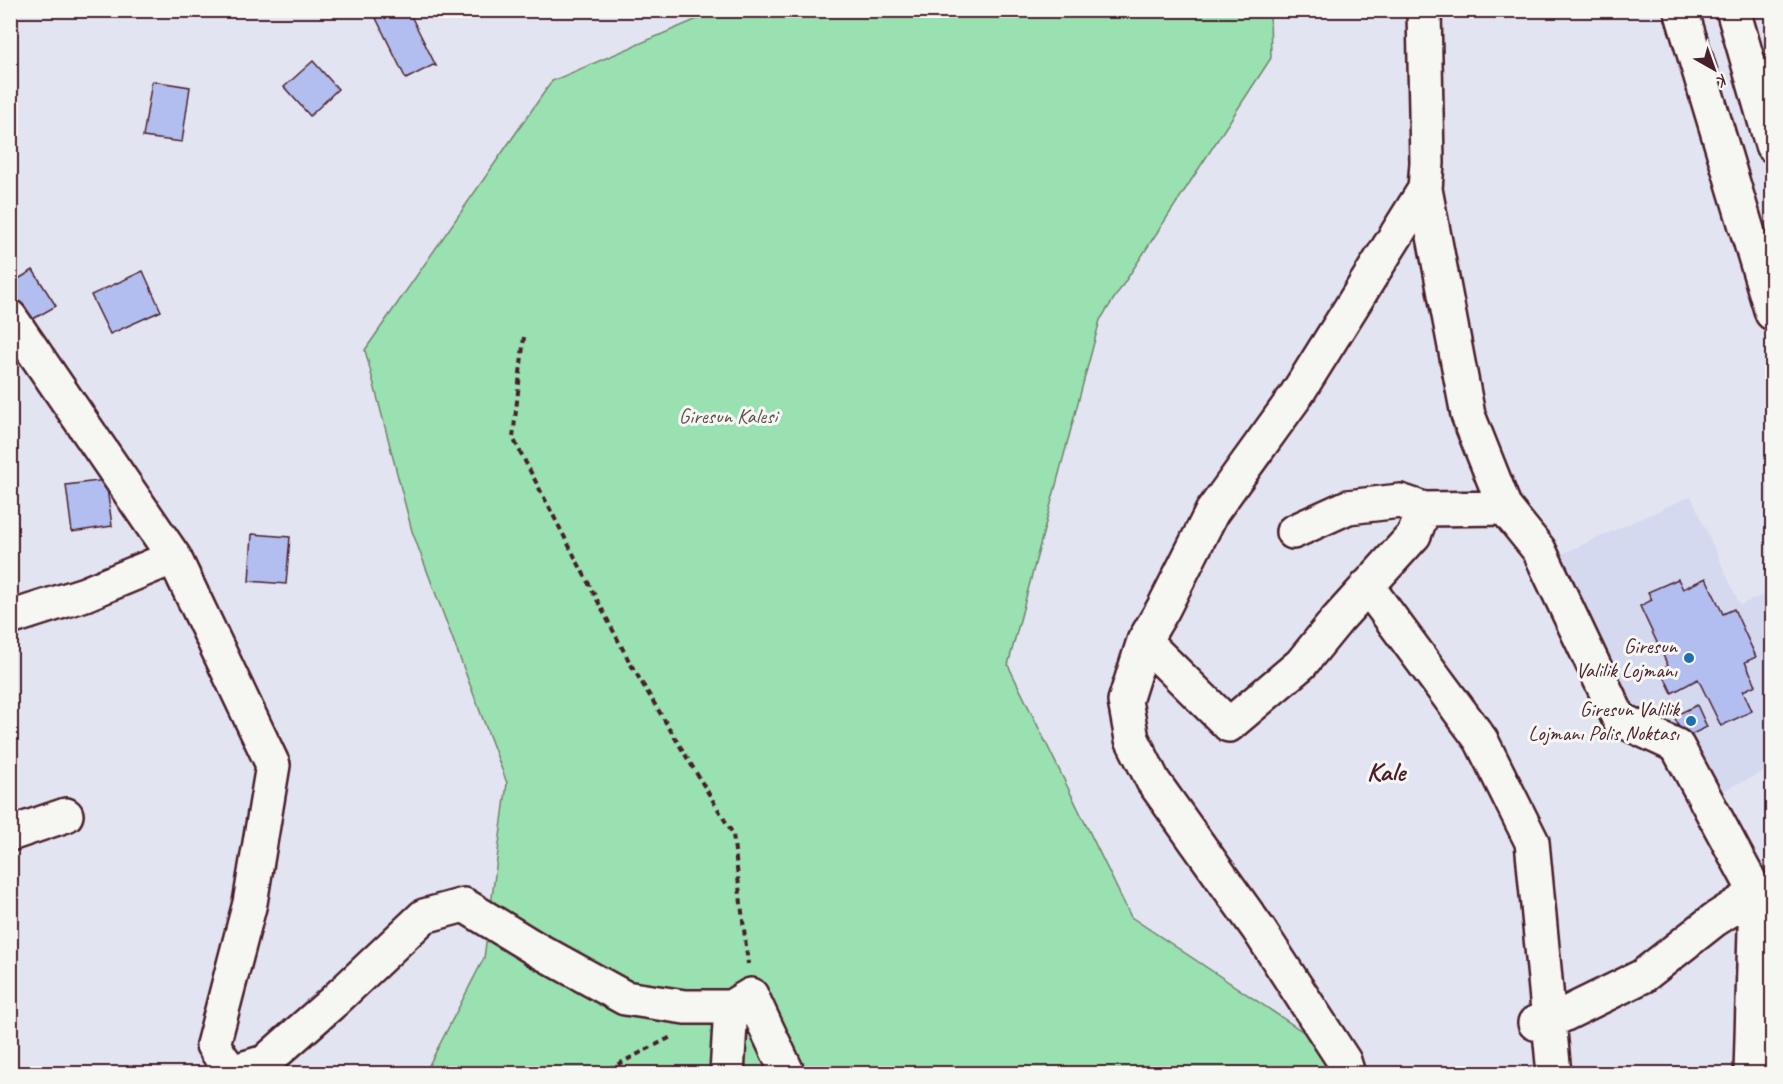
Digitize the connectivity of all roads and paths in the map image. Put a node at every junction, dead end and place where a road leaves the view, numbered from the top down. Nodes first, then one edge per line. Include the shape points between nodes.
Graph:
1 (1424, 10) edge
2 (1681, 10) edge
3 (1733, 10) edge
4 (1773, 145) edge
5 (1425, 189) junction
6 (1773, 313) edge
7 (10, 317) edge
8 (524, 337) dead end
9 (1505, 508) junction
10 (1424, 509) junction
11 (1293, 532) dead end
12 (174, 557) junction
13 (1367, 586) junction
14 (10, 618) edge
15 (1144, 641) junction
16 (66, 815) dead end
17 (10, 834) edge
18 (1756, 893) junction
19 (741, 1001) junction
20 (1542, 1022) junction
21 (680, 1033) dead end
22 (599, 1074) edge
23 (727, 1074) edge
24 (788, 1074) edge
25 (1348, 1074) edge
26 (1554, 1074) edge
27 (1751, 1074) edge

1 - 5 main road
2 - 6 main road
3 - 4 main road
5 - 9 main road via 1468,416
5 - 15 main road via 1295,397 1212,512
7 - 12 main road
8 - 19 path via 513,438 630,663 733,834
9 - 10 main road
9 - 18 main road via 1539,550 1619,719 1677,746
10 - 11 main road via 1400,501 1348,507
10 - 13 main road via 1413,535
12 - 14 main road via 85,594
12 - 19 main road via 273,765 250,903 213,1045 231,1072 265,1062 424,916 464,905 625,998 685,1007
13 - 15 main road via 1301,664 1229,725
13 - 20 main road via 1481,741 1532,842
15 - 25 main road via 1125,701 1132,739 1153,781 1259,930 1344,1061
16 - 17 main road
18 - 20 main road via 1643,975
18 - 27 main road
19 - 23 main road
19 - 24 main road
20 - 26 main road
21 - 22 path

